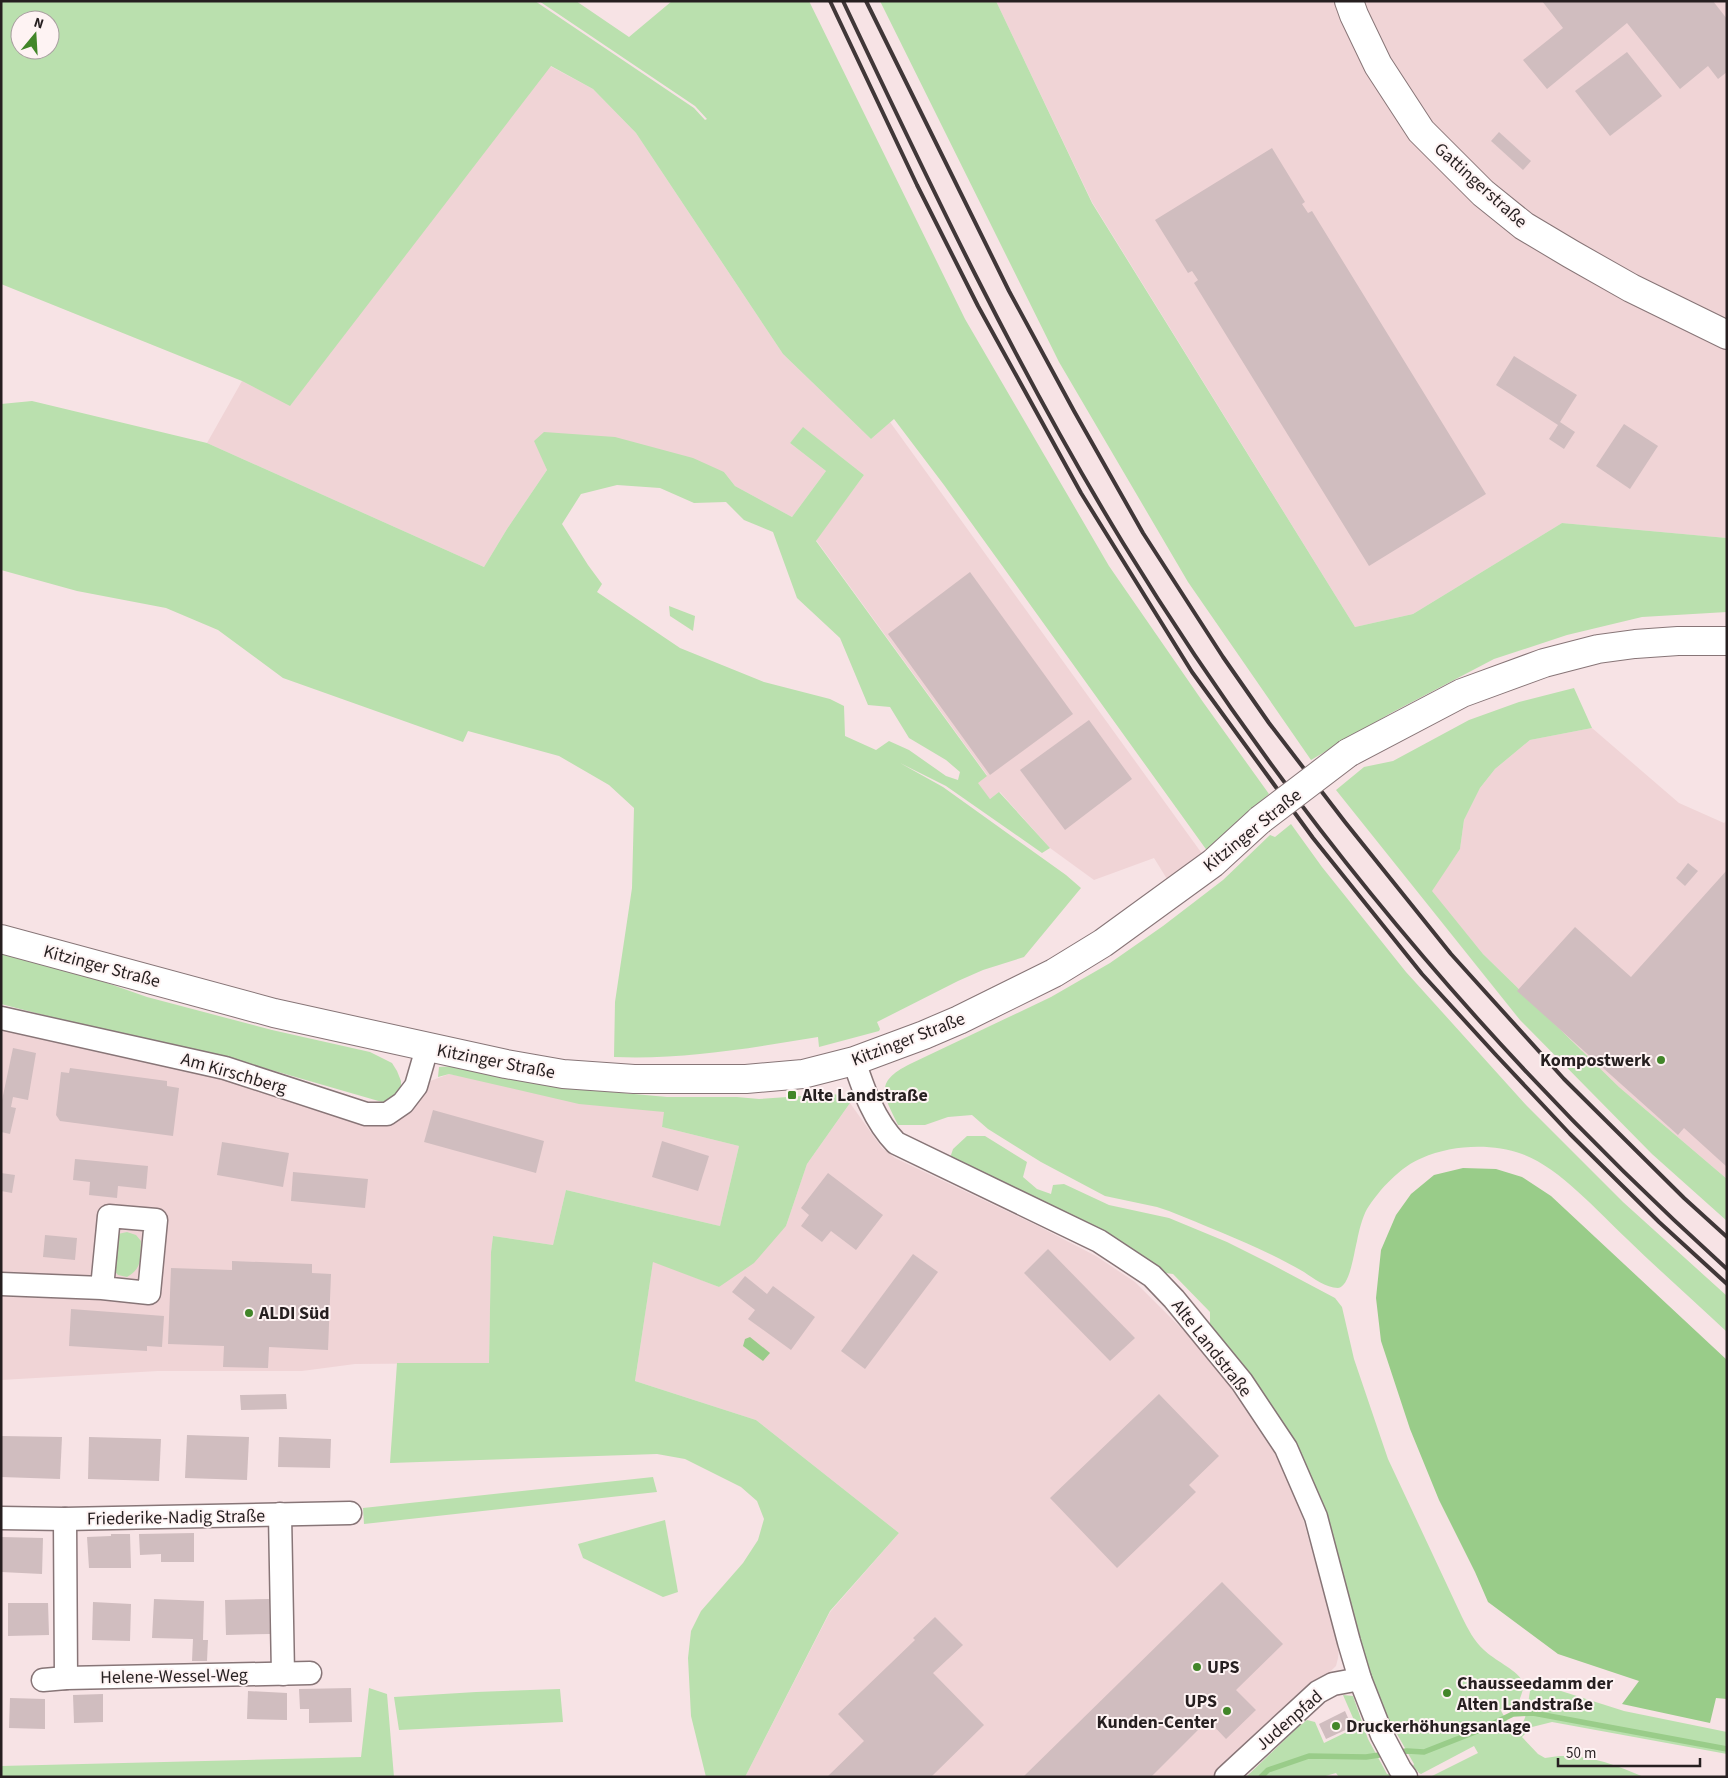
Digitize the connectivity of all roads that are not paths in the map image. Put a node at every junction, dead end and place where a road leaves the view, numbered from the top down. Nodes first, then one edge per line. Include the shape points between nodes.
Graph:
1 (1349, 1) edge
2 (1727, 335) edge
3 (1727, 640) edge
4 (1, 939) edge
5 (1, 1018) edge
6 (427, 1048) junction
7 (854, 1061) junction
8 (1, 1284) edge
9 (102, 1288) dead end
10 (280, 1514) junction
11 (350, 1514) dead end
12 (1, 1518) edge
13 (65, 1519) junction
14 (310, 1673) dead end
15 (283, 1674) junction
16 (66, 1678) junction
17 (1360, 1679) junction
18 (43, 1680) dead end
19 (1403, 1773) edge
20 (1226, 1777) edge

1 - 2 street, Gattingerstraße via 1378,65 1421,131 1483,193 1524,226 1571,254 1631,288
3 - 7 street, Kitzinger Straße, bridge via 1598,649 1544,663 1462,693 1348,753 1260,820 1205,869 1103,943 1054,973 959,1020
4 - 6 street, Kitzinger Straße via 274,1013
5 - 6 street, Am Kirschberg via 225,1068 366,1114 387,1114 403,1103 416,1086
6 - 7 street, Kitzinger Straße via 563,1074 634,1079 746,1079 803,1074
7 - 17 street, Alte Landstraße via 866,1098 896,1143 1099,1242 1152,1276 1180,1306 1242,1382 1286,1448 1316,1517
8 - 9 street
10 - 11 street, Friederike-Nadig Straße
10 - 13 street, Friederike-Nadig Straße
10 - 15 street
12 - 13 street, Friederike-Nadig Straße
13 - 16 street
14 - 15 street, Helene-Wessel-Weg
15 - 16 street, Helene-Wessel-Weg
16 - 18 street, Helene-Wessel-Weg
17 - 19 street, Alte Landstraße via 1382,1735
17 - 20 street, Judenpfad via 1333,1684 1318,1692

